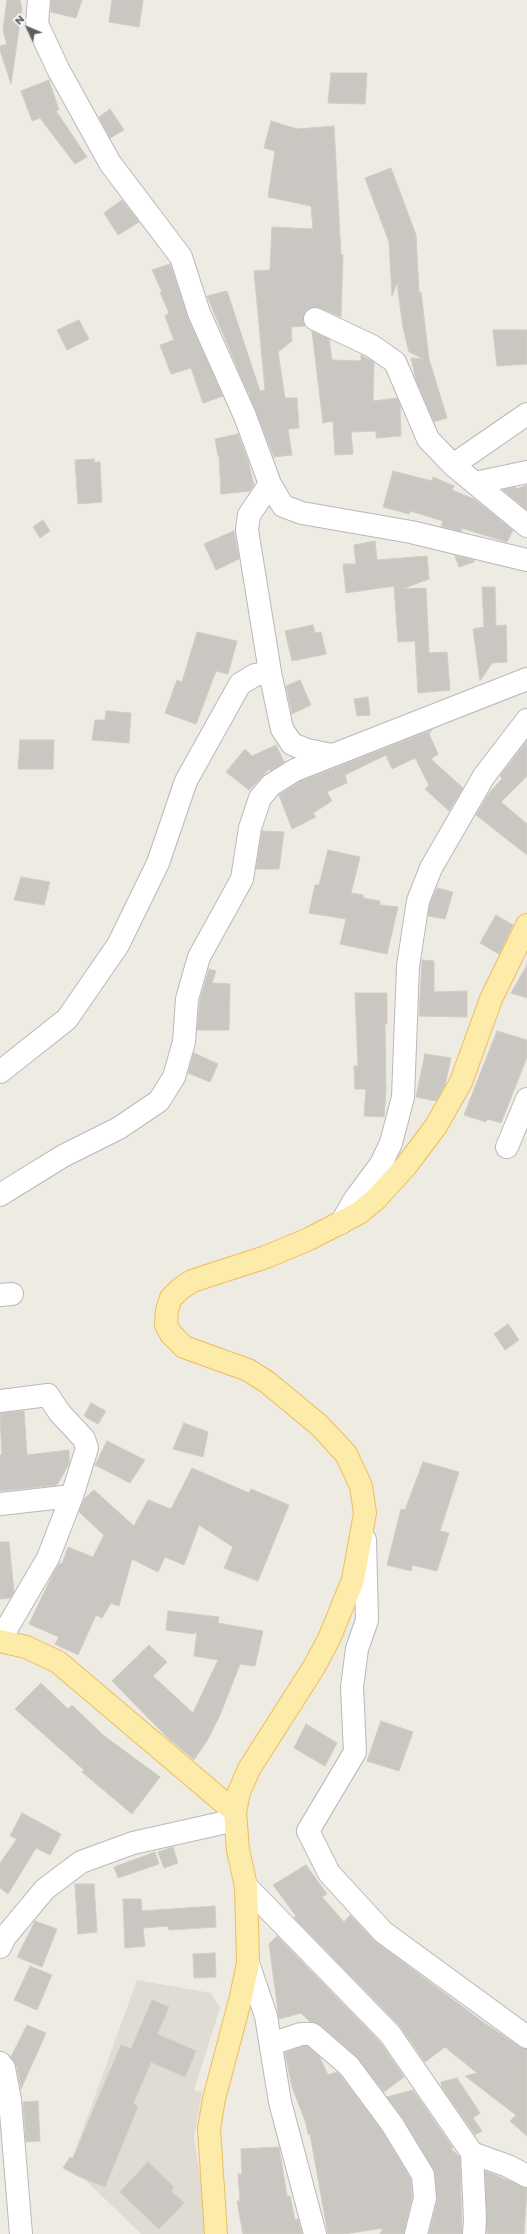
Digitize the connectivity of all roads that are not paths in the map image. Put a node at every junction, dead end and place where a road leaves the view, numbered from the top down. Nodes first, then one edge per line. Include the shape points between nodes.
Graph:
1 (39, 0) edge
2 (315, 319) dead end
3 (527, 414) edge
4 (453, 465) junction
5 (527, 472) edge
6 (475, 483) junction
7 (270, 484) junction
8 (527, 526) edge
9 (527, 560) edge
10 (270, 672) junction
11 (527, 679) edge
12 (527, 720) edge
13 (332, 755) junction
14 (527, 925) edge
15 (0, 1072) edge
16 (527, 1099) edge
17 (507, 1147) dead end
18 (0, 1195) edge
19 (342, 1223) junction
20 (0, 1401) edge
21 (72, 1496) junction
22 (0, 1504) edge
23 (365, 1513) junction
24 (0, 1641) edge
25 (234, 1812) junction
26 (246, 1886) junction
27 (0, 1947) edge
28 (248, 1963) junction
29 (527, 2037) edge
30 (270, 2044) junction
31 (0, 2064) edge
32 (472, 2153) junction
33 (527, 2176) edge
34 (21, 2234) edge
35 (216, 2234) edge
36 (315, 2234) edge
37 (416, 2234) edge
38 (474, 2234) edge

1 - 7 street via 37,24 58,68 110,162 181,257 199,313 245,416
2 - 4 street via 372,346 395,362 428,438
3 - 4 street
4 - 6 street
5 - 6 street
6 - 8 street
7 - 9 street via 283,506 302,513 411,532
7 - 10 street via 248,515 247,530
10 - 13 street via 282,729 292,744
10 - 15 street via 255,675 240,684 186,782 158,862 118,945 67,1019
11 - 13 street
12 - 19 street via 484,776 431,868 418,901 408,966 403,1097 381,1164 354,1199
13 - 18 street via 295,770 271,785 260,798 250,828 242,878 198,957 187,999 184,1042 174,1077 159,1101 119,1128 63,1156
14 - 19 main road via 491,999 461,1082 436,1126 406,1166 376,1199
16 - 17 street
19 - 23 main road via 266,1257 192,1281 171,1298 166,1325 184,1347 248,1370 320,1425 346,1454 361,1486
20 - 21 street via 48,1395 58,1412 84,1439 87,1448
21 - 22 street
21 - 24 street via 48,1558
23 - 25 main road via 353,1580 329,1639 249,1769
23 - 29 street via 367,1620 357,1649 352,1687 356,1752 308,1831 329,1873 383,1932
24 - 25 main road via 26,1647 58,1662
25 - 26 main road via 238,1850
25 - 27 street via 222,1823 133,1843 81,1862 45,1888 5,1937
26 - 28 main road
26 - 32 street via 390,2034
28 - 30 street via 266,2016
28 - 35 main road via 209,2129
30 - 36 street via 280,2102
30 - 37 street via 301,2034 312,2034 349,2066 392,2124 423,2176 425,2198
31 - 34 street via 4,2068 10,2100
32 - 33 street
32 - 38 street

